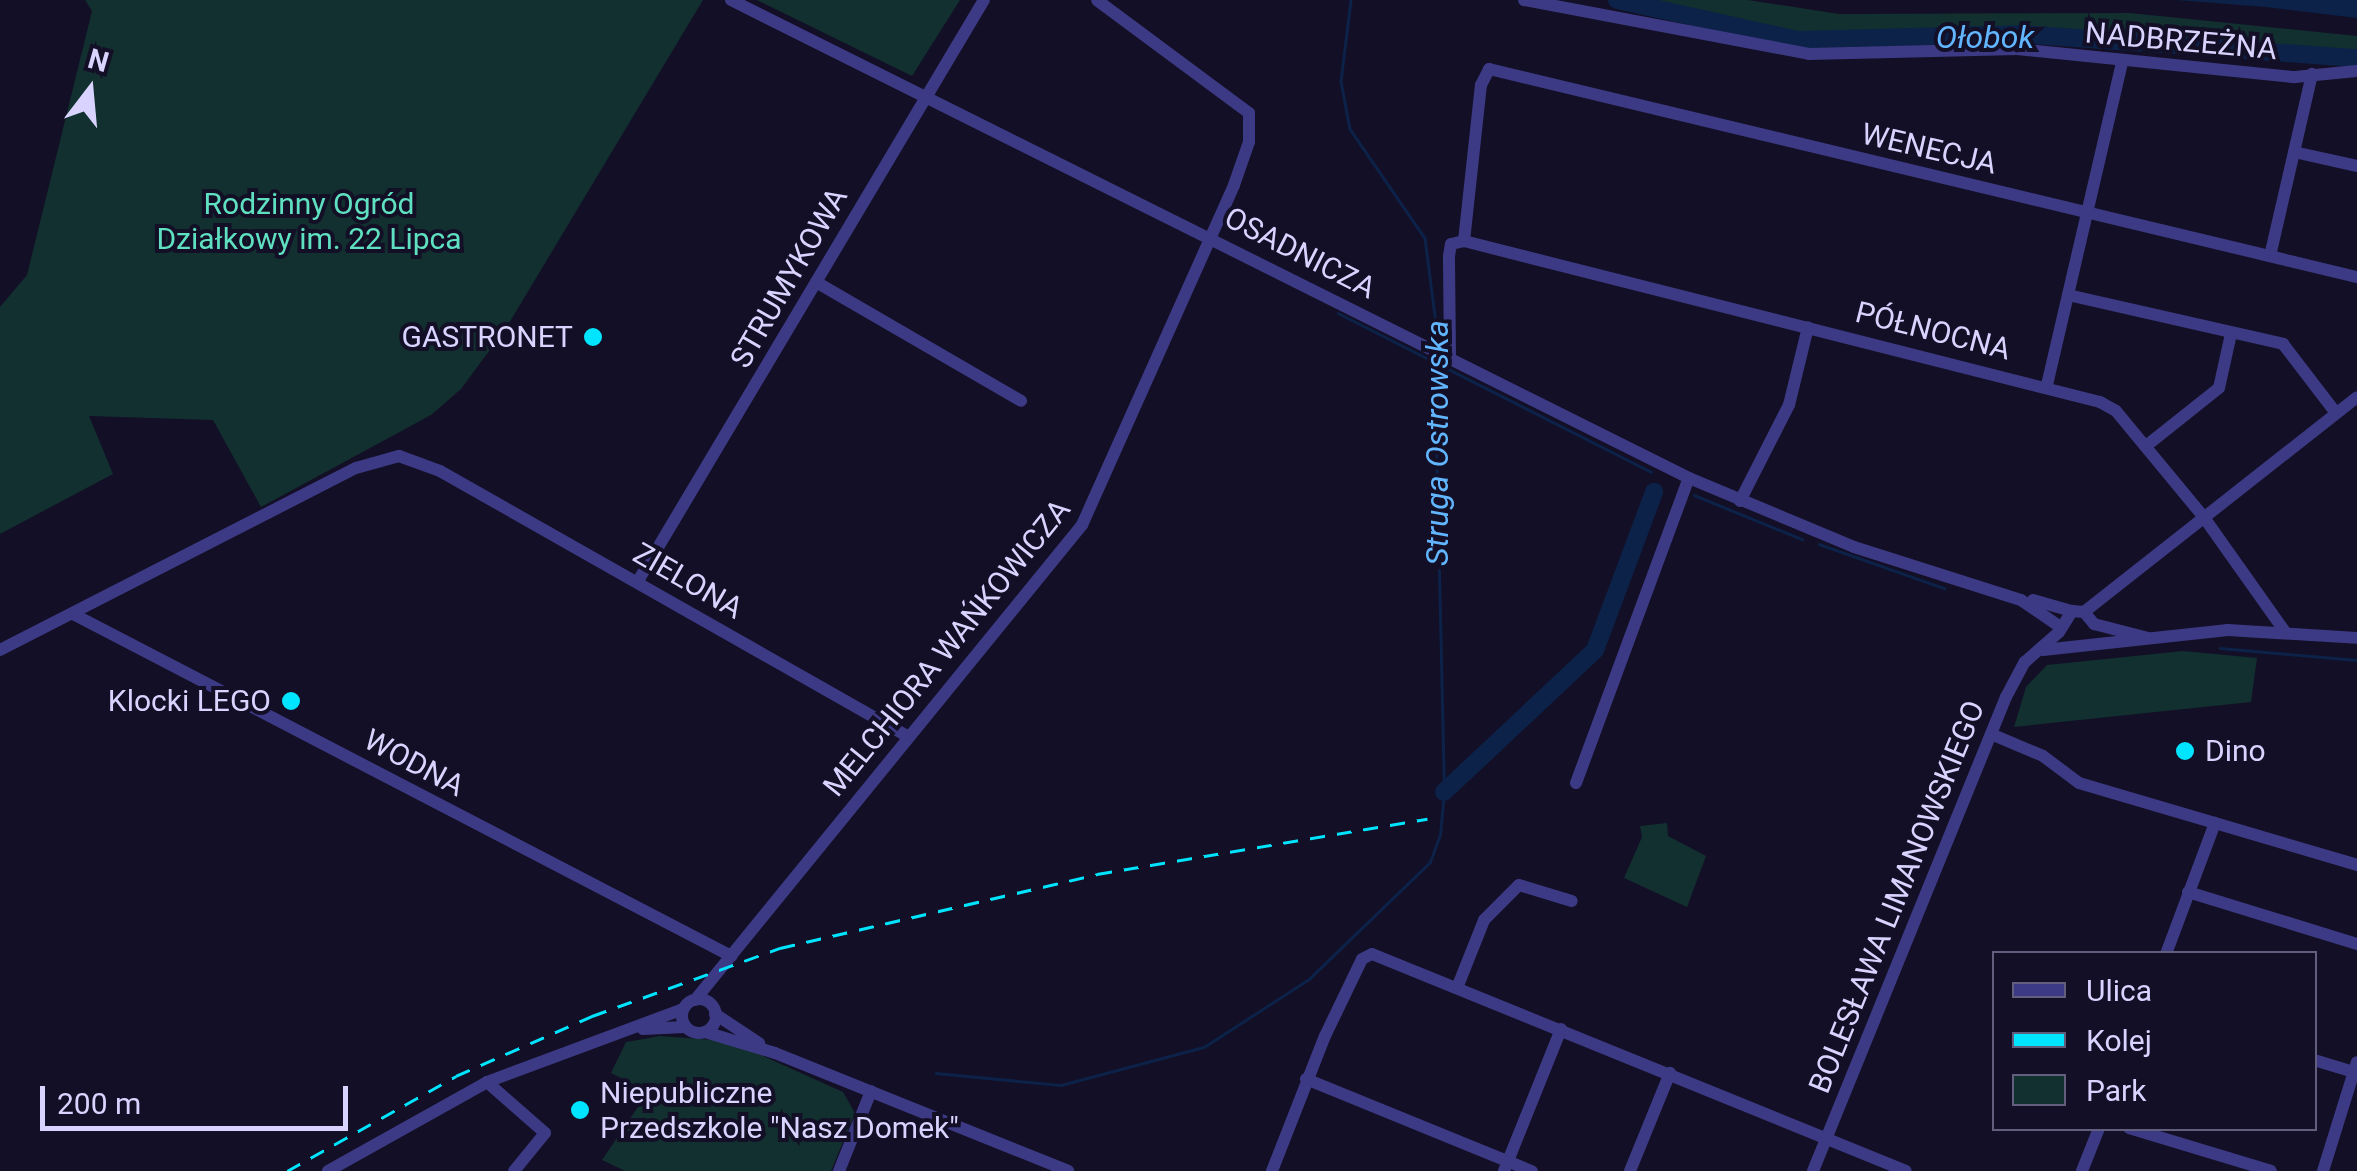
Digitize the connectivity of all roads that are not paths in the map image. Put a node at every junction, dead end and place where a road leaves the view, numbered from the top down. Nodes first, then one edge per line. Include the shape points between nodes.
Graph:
1 (731, 0) edge
2 (984, 0) edge
3 (1096, 0) edge
4 (1524, 0) edge
5 (2122, 62) junction
6 (2357, 71) edge
7 (2312, 74) junction
8 (928, 94) junction
9 (2294, 152) junction
10 (2357, 166) edge
11 (2088, 213) junction
12 (1212, 236) junction
13 (1464, 241) junction
14 (2270, 256) junction
15 (2357, 278) edge
16 (816, 282) junction
17 (2068, 295) junction
18 (1808, 327) junction
19 (2231, 334) junction
20 (1450, 357) junction
21 (2047, 385) junction
22 (2357, 397) edge
23 (1020, 401) dead end
24 (2336, 413) junction
25 (2146, 446) junction
26 (1689, 478) junction
27 (1740, 500) junction
28 (2202, 516) junction
29 (638, 581) junction
30 (2120, 586) junction
31 (2020, 600) junction
32 (2078, 611) junction
33 (74, 614) junction
34 (2094, 624) junction
35 (2059, 629) junction
36 (2285, 632) junction
37 (2357, 638) edge
38 (2155, 640) junction
39 (2090, 641) junction
40 (2074, 646) junction
41 (0, 650) edge
42 (2040, 650) junction
43 (1990, 734) junction
44 (909, 736) junction
45 (1576, 783) dead end
46 (2214, 823) junction
47 (2357, 865) edge
48 (2188, 892) junction
49 (1572, 901) dead end
50 (2357, 944) edge
51 (2167, 951) edge
52 (731, 956) junction
53 (1457, 988) junction
54 (695, 1000) junction
55 (683, 1009) junction
56 (714, 1011) junction
57 (685, 1027) junction
58 (1561, 1029) junction
59 (626, 1031) junction
60 (705, 1032) junction
61 (775, 1053) junction
62 (2317, 1061) edge
63 (2356, 1069) edge
64 (1670, 1072) junction
65 (1306, 1079) junction
66 (487, 1082) junction
67 (870, 1092) junction
68 (2098, 1131) edge
69 (2139, 1131) edge
70 (1826, 1137) junction
71 (1506, 1166) edge
72 (328, 1171) edge
73 (514, 1171) edge
74 (838, 1171) edge
75 (1068, 1171) edge
76 (1272, 1171) edge
77 (1532, 1171) edge
78 (1630, 1171) edge
79 (1813, 1171) edge
80 (1906, 1171) edge
81 (2082, 1171) edge
82 (2270, 1171) edge
83 (2323, 1171) edge

1 - 8 street, OSADNICZA
2 - 8 street, STRUMYKOWA
3 - 12 street, MELCHIORA WAŃKOWICZA via 1249,114 1249,142
4 - 5 street, NADBRZEŻNA via 1809,54 2017,49
5 - 7 street, NADBRZEŻNA
5 - 11 street
6 - 7 street, NADBRZEŻNA
7 - 9 street
8 - 12 street, OSADNICZA
8 - 16 street, STRUMYKOWA
9 - 10 street
9 - 14 street
11 - 13 street, WENECJA via 1489,69 1481,84
11 - 14 street, WENECJA
11 - 17 street
12 - 20 street, OSADNICZA
12 - 44 street, MELCHIORA WAŃKOWICZA via 1082,525
13 - 18 street, PÓŁNOCNA
13 - 20 street via 1451,244 1449,256
14 - 15 street, WENECJA
16 - 23 street
16 - 29 street, STRUMYKOWA
17 - 19 street
17 - 21 street
18 - 21 street, PÓŁNOCNA
18 - 27 street via 1788,405
19 - 24 street via 2284,344
19 - 25 street via 2220,388
20 - 26 street, OSADNICZA
21 - 25 street, PÓŁNOCNA via 2116,411
22 - 24 street
24 - 28 street
25 - 28 street, PÓŁNOCNA
26 - 27 street, OSADNICZA
26 - 45 street
27 - 31 street, OSADNICZA via 1854,547
28 - 30 street
28 - 36 street, PÓŁNOCNA
29 - 33 street, ZIELONA via 399,456 356,468
29 - 44 street, ZIELONA
30 - 32 street
30 - 34 street
31 - 32 street, OSADNICZA
31 - 35 street, OSADNICZA
32 - 34 street
32 - 35 street, BOLESŁAWA LIMANOWSKIEGO
33 - 41 street, ZIELONA
33 - 52 street, WODNA
34 - 38 street
34 - 39 street
35 - 40 street, OSADNICZA
35 - 42 street, BOLESŁAWA LIMANOWSKIEGO
36 - 37 street
36 - 38 street via 2228,630
38 - 39 street
39 - 40 street
40 - 42 street
42 - 43 street, BOLESŁAWA LIMANOWSKIEGO via 2017,674
43 - 46 street via 2031,749 2078,782
43 - 70 street, BOLESŁAWA LIMANOWSKIEGO
44 - 52 street, MELCHIORA WAŃKOWICZA
46 - 47 street
46 - 48 street
48 - 50 street
48 - 51 street
49 - 53 street via 1519,885 1484,920
52 - 54 street, MELCHIORA WAŃKOWICZA
52 - 56 street, MELCHIORA WAŃKOWICZA
53 - 58 street
53 - 65 street via 1384,957 1362,959
54 - 55 street, MELCHIORA WAŃKOWICZA
54 - 56 street
55 - 57 street
55 - 59 street
56 - 60 street, MELCHIORA WAŃKOWICZA
56 - 61 street
57 - 59 street
57 - 60 street
58 - 64 street
58 - 71 street
59 - 66 street
60 - 61 street
61 - 67 street
62 - 63 street
63 - 83 street
64 - 70 street
64 - 78 street
65 - 71 street
65 - 76 street
66 - 72 street
66 - 73 street via 544,1133
67 - 74 street
67 - 75 street
68 - 81 street
69 - 82 street
70 - 79 street, BOLESŁAWA LIMANOWSKIEGO
70 - 80 street
71 - 77 street

